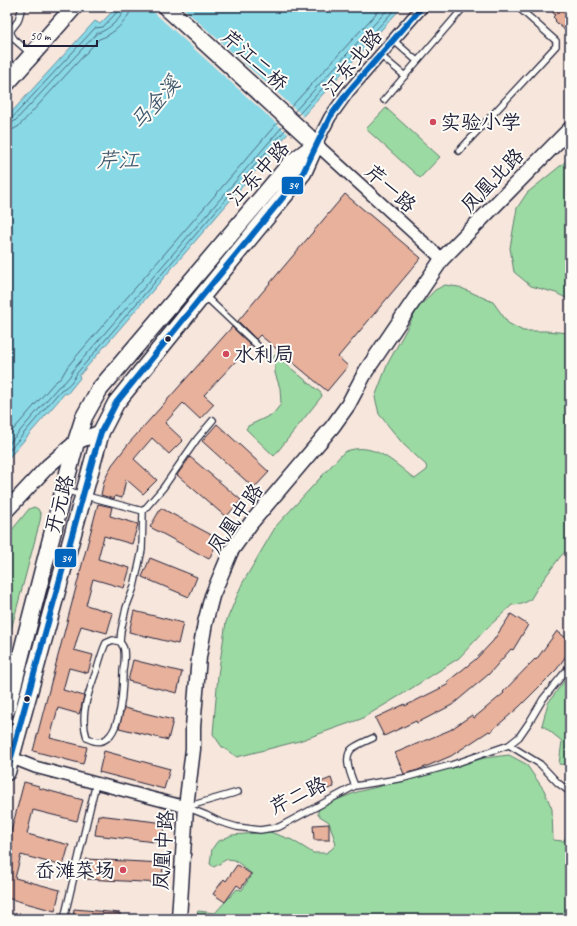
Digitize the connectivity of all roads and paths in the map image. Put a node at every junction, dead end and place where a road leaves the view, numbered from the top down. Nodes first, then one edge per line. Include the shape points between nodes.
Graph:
1 (22, 7) edge
2 (74, 7) edge
3 (166, 7) edge
4 (422, 7) edge
5 (464, 7) edge
6 (518, 7) edge
7 (393, 40) junction
8 (32, 55) junction
9 (380, 55) junction
10 (417, 61) junction
11 (12, 66) edge
12 (405, 76) junction
13 (7, 83) edge
14 (384, 100) dead end
15 (570, 129) edge
16 (316, 144) junction
17 (458, 151) dead end
18 (442, 259) junction
19 (203, 295) junction
20 (260, 348) dead end
21 (213, 420) dead end
22 (101, 432) junction
23 (76, 442) junction
24 (64, 490) junction
25 (83, 495) junction
26 (7, 510) edge
27 (143, 511) junction
28 (120, 642) junction
29 (570, 666) edge
30 (7, 709) edge
31 (373, 738) dead end
32 (509, 745) junction
33 (8, 762) edge
34 (96, 783) junction
35 (356, 786) junction
36 (238, 792) dead end
37 (570, 792) edge
38 (186, 807) junction
39 (64, 919) edge
40 (179, 919) edge

1 - 8 lane via 11,34
2 - 8 main road
3 - 16 main road, 芹江二桥
4 - 7 street, 江东北路
5 - 10 lane
6 - 17 lane via 556,41 556,46
7 - 9 street, 江东北路
7 - 10 lane
8 - 11 main road
9 - 12 lane
9 - 16 street, 江东北路 via 343,98
10 - 12 lane
11 - 13 main road
12 - 14 lane
15 - 18 street, 凤凰北路
16 - 18 street, 芹一路
16 - 19 main road, 江东中路 via 303,173
16 - 23 main road, 江东中路 via 291,163 99,390 84,417
18 - 38 street, 凤凰中路 via 366,371 348,405 267,505 222,584 204,661 198,729
19 - 20 lane
19 - 22 main road, 江东中路 via 116,403
21 - 27 lane
22 - 23 street
22 - 25 main road, 开元路
23 - 24 main road, 开元路
23 - 26 street via 48,466
24 - 25 lane
24 - 30 main road, 开元路
25 - 27 lane
25 - 33 main road, 开元路
27 - 28 lane via 142,550 126,608
28 - 28 lane via 113,640 106,643 86,702 83,716 86,738 93,742 102,741 111,734 120,710 124,648
29 - 32 lane, 芹二路 via 542,699 519,737
31 - 35 lane via 349,752 348,765
32 - 35 lane, 芹二路 via 404,778
32 - 37 lane via 540,764
33 - 34 street, 芹二路
34 - 38 street, 芹二路
34 - 39 lane
35 - 38 lane, 芹二路 via 279,827 260,830 220,822
36 - 38 lane
38 - 40 street, 凤凰中路

